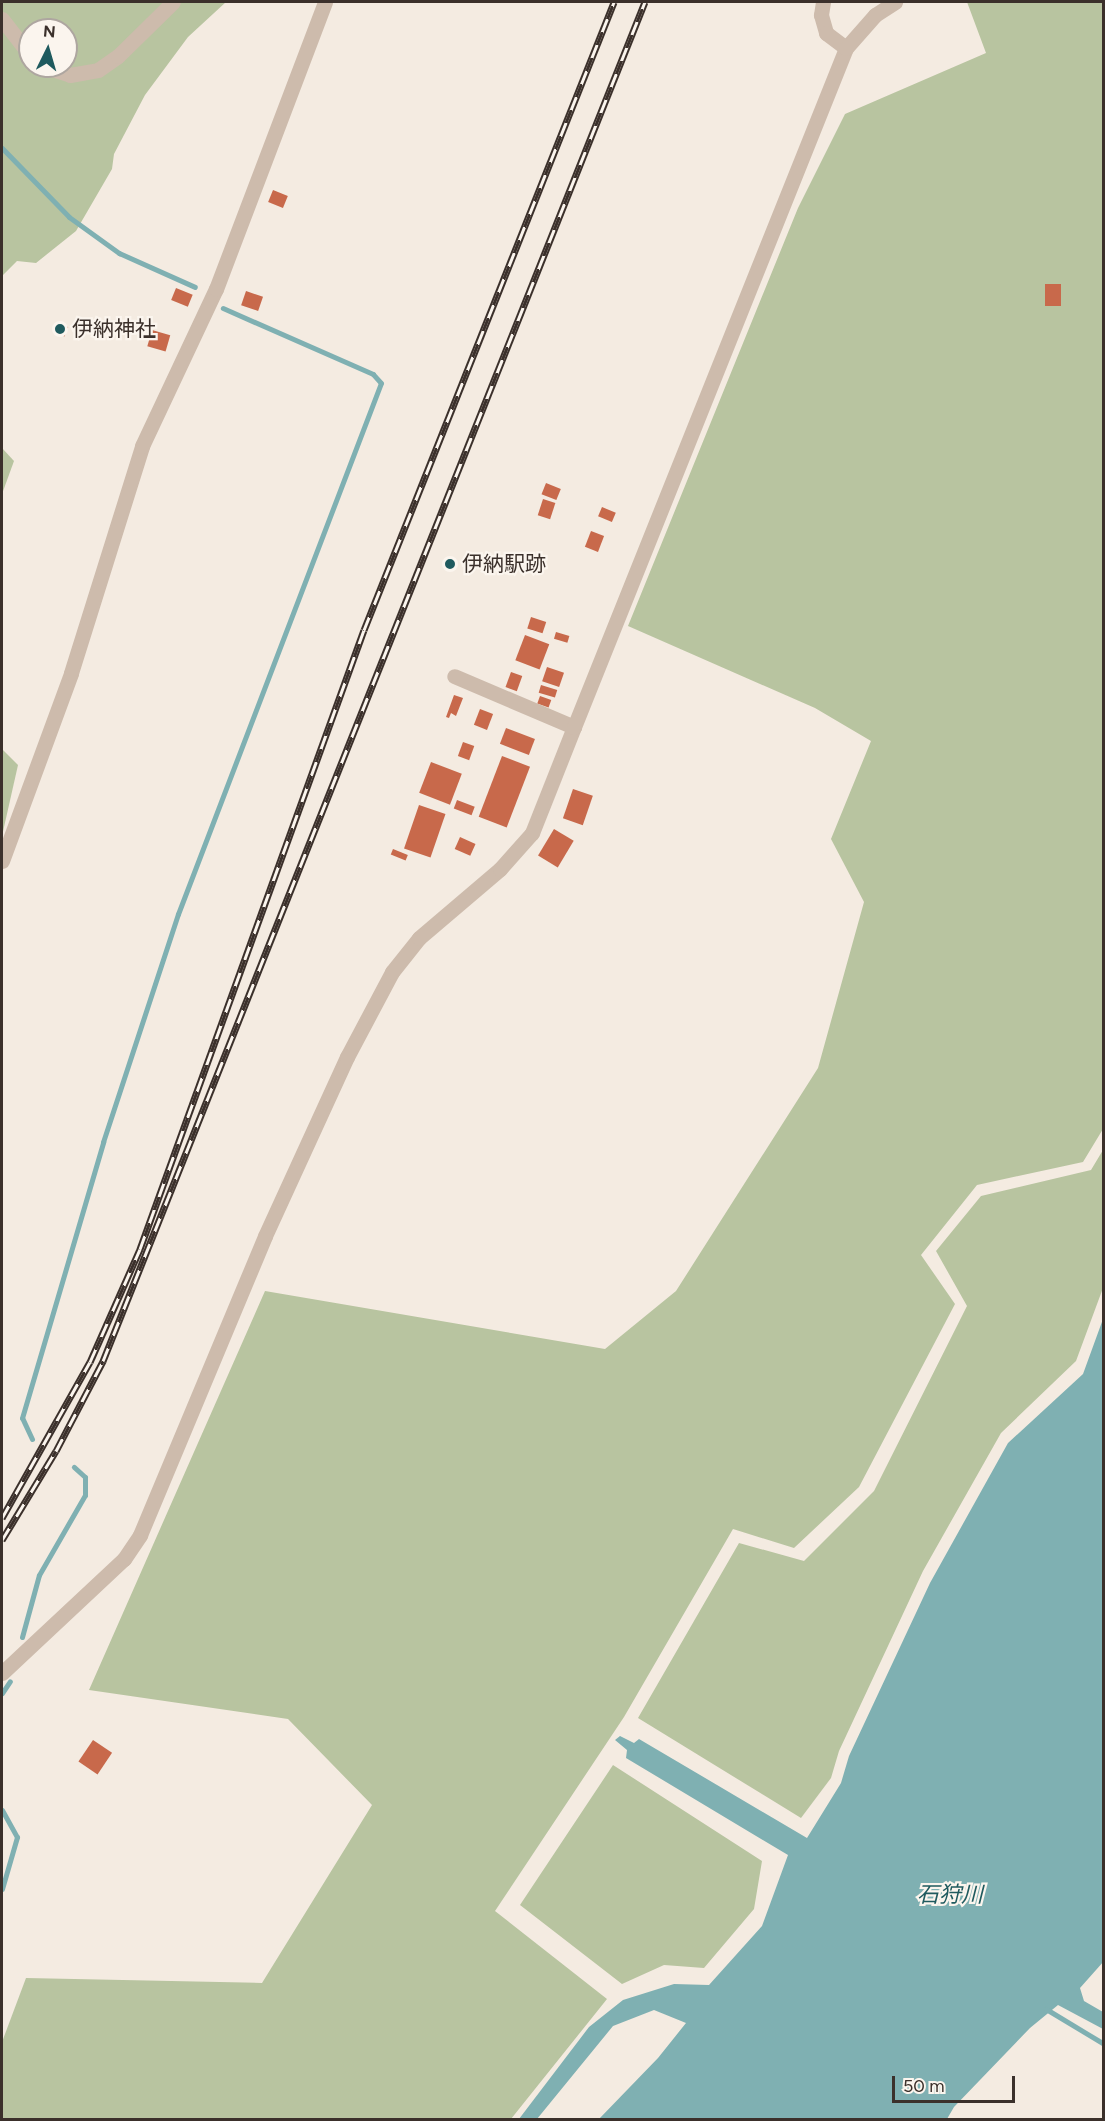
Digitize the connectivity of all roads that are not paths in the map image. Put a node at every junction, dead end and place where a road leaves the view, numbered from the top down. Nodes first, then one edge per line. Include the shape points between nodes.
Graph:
1 (173, 2) edge
2 (325, 2) edge
3 (823, 2) edge
4 (895, 2) edge
5 (2, 20) edge
6 (18, 40) edge
7 (846, 48) junction
8 (78, 74) edge
9 (454, 676) dead end
10 (574, 727) junction
11 (2, 861) edge
12 (2, 1673) edge

1 - 8 street via 118,56 98,70
2 - 11 street via 216,289 142,446 71,673
3 - 7 street via 821,15 826,33
4 - 7 street via 875,15
5 - 6 street
7 - 10 street
9 - 10 street
10 - 12 street via 532,833 500,869 419,938 392,972 347,1057 265,1236 141,1535 124,1559

